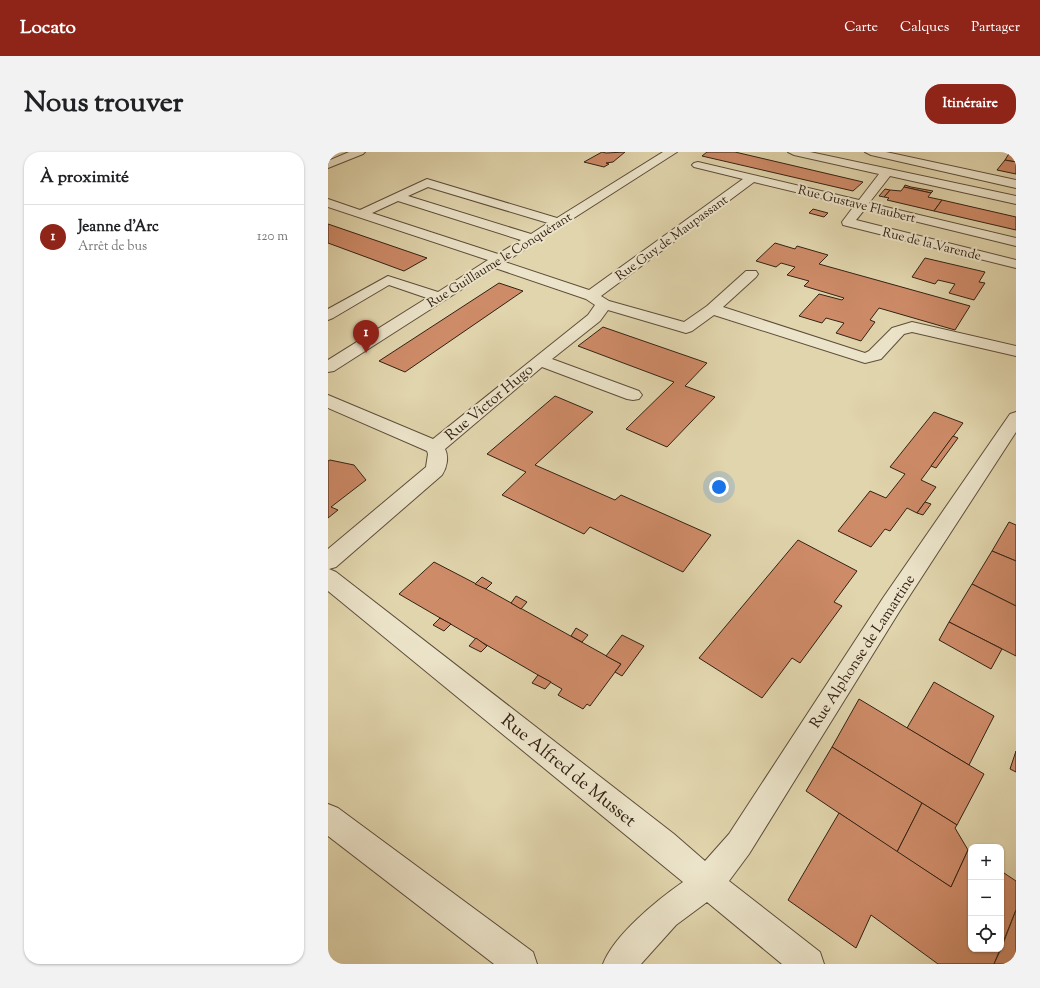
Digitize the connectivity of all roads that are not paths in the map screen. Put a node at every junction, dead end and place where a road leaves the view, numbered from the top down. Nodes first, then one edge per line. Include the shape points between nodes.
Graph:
1 (359, 152) edge
2 (671, 152) edge
3 (794, 152) edge
4 (871, 152) edge
5 (955, 157) dead end
6 (328, 165) edge
7 (698, 165) dead end
8 (942, 167) junction
9 (886, 173) junction
10 (752, 178) junction
11 (930, 182) junction
12 (1016, 184) edge
13 (397, 197) junction
14 (1016, 200) edge
15 (328, 203) edge
16 (861, 203) junction
17 (361, 214) junction
18 (558, 222) junction
19 (532, 239) junction
20 (1016, 242) edge
21 (496, 261) junction
22 (1016, 264) edge
23 (752, 274) dead end
24 (439, 297) junction
25 (597, 300) junction
26 (712, 308) junction
27 (328, 315) edge
28 (1016, 351) edge
29 (540, 360) junction
30 (328, 367) edge
31 (633, 395) dead end
32 (328, 401) edge
33 (1016, 418) edge
34 (435, 447) junction
35 (328, 561) edge
36 (328, 578) edge
37 (328, 818) edge
38 (707, 883) junction
39 (521, 964) edge
40 (619, 964) edge
41 (808, 964) edge

1 - 6 street
2 - 18 street, Rue Guillaume le Conquérant
3 - 9 street
4 - 8 street
5 - 8 street
7 - 10 street, Rue Gustave Flaubert
8 - 11 street
8 - 12 street
9 - 11 street
9 - 16 street
10 - 16 street, Rue Gustave Flaubert
10 - 25 street, Rue Guy de Maupassant
11 - 14 street
13 - 17 street
13 - 18 street via 427,183
13 - 19 street
15 - 17 street
16 - 20 street, Rue Gustave Flaubert
16 - 22 street, Rue de la Varende via 848,222
17 - 21 street
18 - 19 street, Rue Guillaume le Conquérant
19 - 21 street, Rue Guillaume le Conquérant
21 - 24 street, Rue Guillaume le Conquérant
21 - 25 street
23 - 26 street
24 - 27 street via 388,280
24 - 30 street, Rue Guillaume le Conquérant
25 - 26 street via 686,328
25 - 29 street, Rue Victor Hugo via 594,318
26 - 28 street via 865,358 874,356 898,331 912,327
29 - 31 street, Rue Victor Hugo
29 - 34 street, Rue Victor Hugo
32 - 34 street
33 - 38 street, Rue Alphonse de Lamartine via 891,605 739,844
34 - 35 street, Rue Victor Hugo via 438,454 435,470
36 - 38 street, Rue Alfred de Musset via 663,845
37 - 39 street
38 - 40 street, Rue Alphonse de Lamartine via 664,914
38 - 41 street, Rue Alfred de Musset

